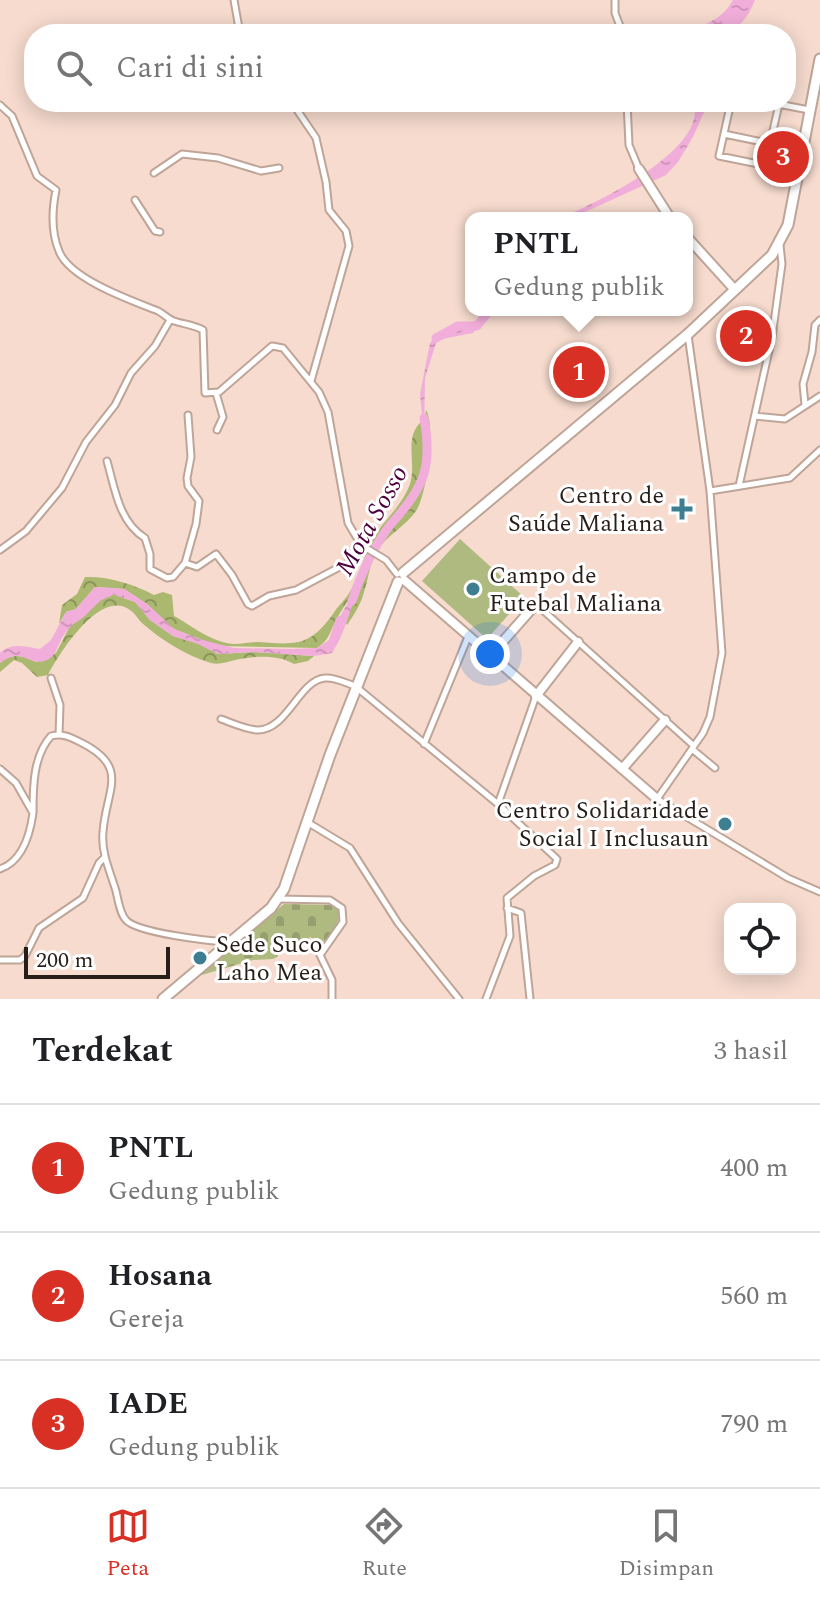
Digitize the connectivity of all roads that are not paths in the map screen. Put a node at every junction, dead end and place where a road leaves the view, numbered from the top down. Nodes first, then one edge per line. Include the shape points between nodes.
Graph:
1 (234, 0) edge
2 (615, 0) edge
3 (238, 24) edge
4 (619, 24) edge
5 (820, 59) edge
6 (0, 105) edge
7 (796, 107) edge
8 (809, 110) junction
9 (298, 112) edge
10 (627, 112) edge
11 (729, 112) edge
12 (777, 112) edge
13 (724, 134) junction
14 (770, 144) junction
15 (802, 151) junction
16 (279, 168) dead end
17 (639, 169) joint
18 (798, 172) junction
19 (154, 173) dead end
20 (135, 200) dead end
21 (666, 212) edge
22 (160, 232) dead end
23 (693, 244) edge
24 (780, 245) junction
25 (735, 290) junction
26 (170, 320) junction
27 (820, 320) edge
28 (688, 334) junction
29 (311, 381) junction
30 (216, 393) junction
31 (820, 396) edge
32 (805, 405) junction
33 (188, 415) dead end
34 (755, 416) junction
35 (217, 430) dead end
36 (820, 450) edge
37 (107, 461) dead end
38 (739, 486) junction
39 (710, 491) junction
40 (365, 548) junction
41 (0, 550) edge
42 (185, 563) junction
43 (401, 577) junction
44 (536, 604) joint
45 (468, 637) junction
46 (578, 642) junction
47 (490, 656) junction
48 (51, 678) dead end
49 (355, 686) junction
50 (536, 696) junction
51 (221, 719) dead end
52 (665, 720) junction
53 (59, 735) junction
54 (424, 744) junction
55 (693, 748) junction
56 (715, 768) dead end
57 (0, 769) edge
58 (622, 769) junction
59 (657, 799) junction
60 (498, 804) junction
61 (33, 813) junction
62 (307, 822) junction
63 (104, 858) junction
64 (0, 869) edge
65 (820, 892) edge
66 (278, 899) junction
67 (507, 908) junction
68 (231, 943) junction
69 (0, 960) edge
70 (163, 999) edge
71 (332, 999) edge
72 (459, 999) edge
73 (486, 999) edge
74 (530, 999) edge

1 - 3 street
2 - 4 street
5 - 8 main road
6 - 26 street via 12,116 39,179 56,190 52,216 62,256 98,285
7 - 8 street
8 - 15 main road
9 - 29 street via 316,138 329,210 346,231 349,246
10 - 17 street via 629,145
11 - 13 street
12 - 14 street
13 - 14 street
13 - 18 street via 719,156
14 - 15 street
15 - 18 main road
16 - 19 street via 261,171 182,154
17 - 21 street
18 - 24 main road
20 - 22 street
23 - 25 street
24 - 25 main road
24 - 34 street via 772,337
25 - 28 main road
26 - 30 street via 203,330 205,393
26 - 41 street via 86,442 62,488 26,531
27 - 32 street via 803,384
28 - 39 street
28 - 43 main road
29 - 30 street via 283,348 272,346
29 - 40 street via 328,412 348,523
30 - 35 street via 223,417
31 - 32 street
32 - 34 street via 785,419
33 - 42 street via 188,486 199,501
34 - 38 street
36 - 38 street via 790,478
37 - 42 street via 126,521 145,538 150,569 173,577
38 - 39 street
39 - 55 street via 722,653 710,717
40 - 42 street via 296,590 252,606 216,554 197,567
40 - 43 street
43 - 45 street
43 - 49 main road
44 - 46 street
44 - 47 street
45 - 47 street
45 - 54 street
46 - 50 street
46 - 52 street
47 - 50 street
48 - 53 street via 60,705
49 - 51 street via 330,678 317,680 265,729
49 - 54 street
49 - 62 main road
50 - 58 street
50 - 60 street
52 - 55 street
52 - 58 street
53 - 61 street via 51,736 38,761
53 - 63 street via 99,752 108,763 112,786
54 - 60 street
55 - 56 street
55 - 59 street
57 - 61 street via 16,783
58 - 59 street
59 - 65 street
60 - 67 street via 557,859 509,895
61 - 64 street via 19,855
62 - 66 main road
62 - 72 street via 350,848 398,923
63 - 68 street via 128,922
63 - 69 street via 83,898 39,928 25,956
66 - 68 main road
66 - 71 street via 330,900 342,908 343,922 320,955 332,980
67 - 73 street via 508,944
67 - 74 street via 521,913
68 - 70 main road

